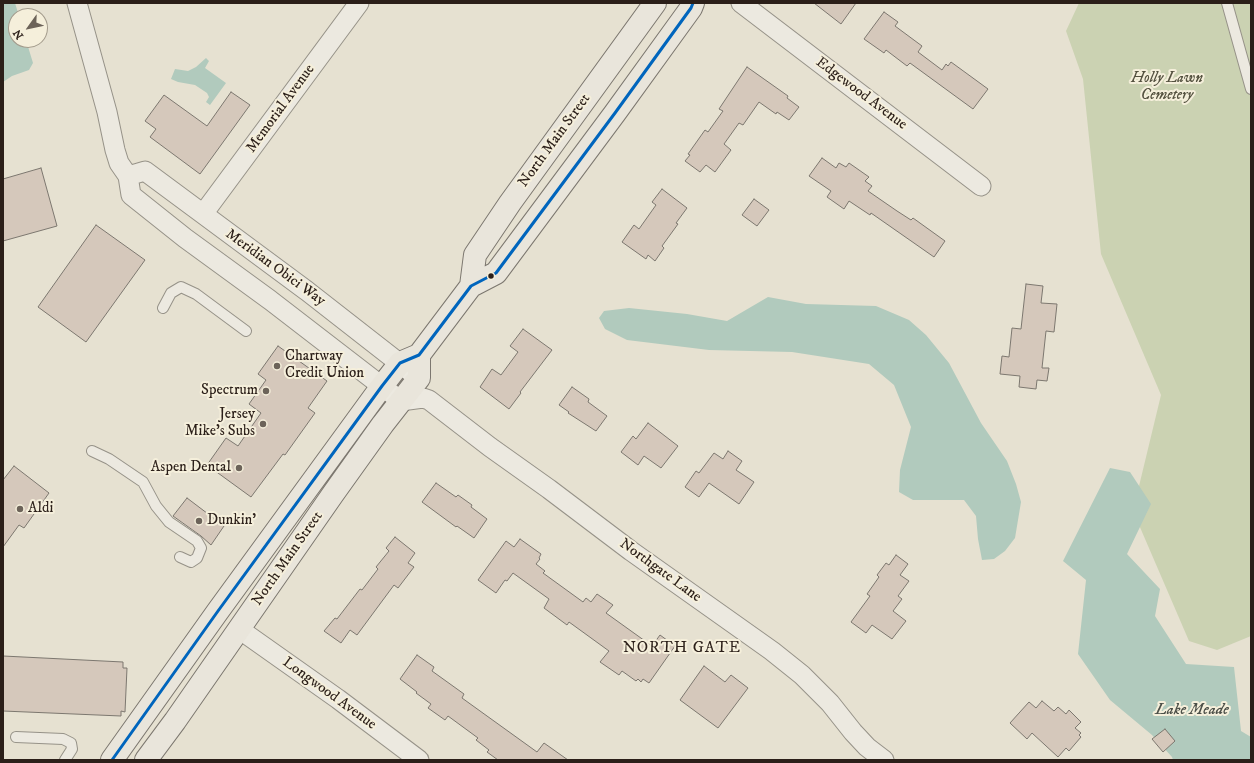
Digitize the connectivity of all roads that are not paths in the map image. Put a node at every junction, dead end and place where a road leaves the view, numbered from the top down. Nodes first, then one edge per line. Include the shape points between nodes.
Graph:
1 (77, 3) edge
2 (359, 3) edge
3 (655, 3) edge
4 (692, 3) edge
5 (741, 3) edge
6 (1226, 3) edge
7 (1251, 89) edge
8 (128, 176) junction
9 (981, 186) dead end
10 (203, 214) junction
11 (471, 286) junction
12 (163, 308) dead end
13 (246, 331) dead end
14 (409, 359) junction
15 (382, 386) junction
16 (421, 388) junction
17 (401, 401) junction
18 (92, 451) dead end
19 (180, 557) dead end
20 (239, 629) junction
21 (16, 737) dead end
22 (65, 760) edge
23 (112, 760) edge
24 (146, 760) edge
25 (419, 760) edge
26 (884, 760) edge

1 - 8 street, Meridian Obici Way via 115,150 119,163
2 - 10 street, Memorial Avenue
3 - 11 main road, North Main Street via 475,255
4 - 11 main road, North Main Street via 691,8 496,274
5 - 9 street, Edgewood Avenue
6 - 7 lane
8 - 10 street, Meridian Obici Way via 145,171
8 - 15 street, Meridian Obici Way via 131,194 185,238
10 - 14 street, Meridian Obici Way via 307,291
11 - 14 main road, North Main Street
12 - 13 lane via 171,293 182,287 196,294
14 - 15 main road, North Main Street
14 - 16 main road
15 - 17 street, Meridian Obici Way
15 - 23 main road, North Main Street
16 - 17 main road, North Main Street
16 - 26 street, Northgate Lane via 429,400 490,447 802,675 830,703 853,732
17 - 20 main road, North Main Street
18 - 19 lane via 143,482 156,506 169,522 197,541 201,548 198,558 191,562
20 - 24 main road, North Main Street
20 - 25 street, Longwood Avenue
21 - 22 lane via 63,739 71,743 72,749

